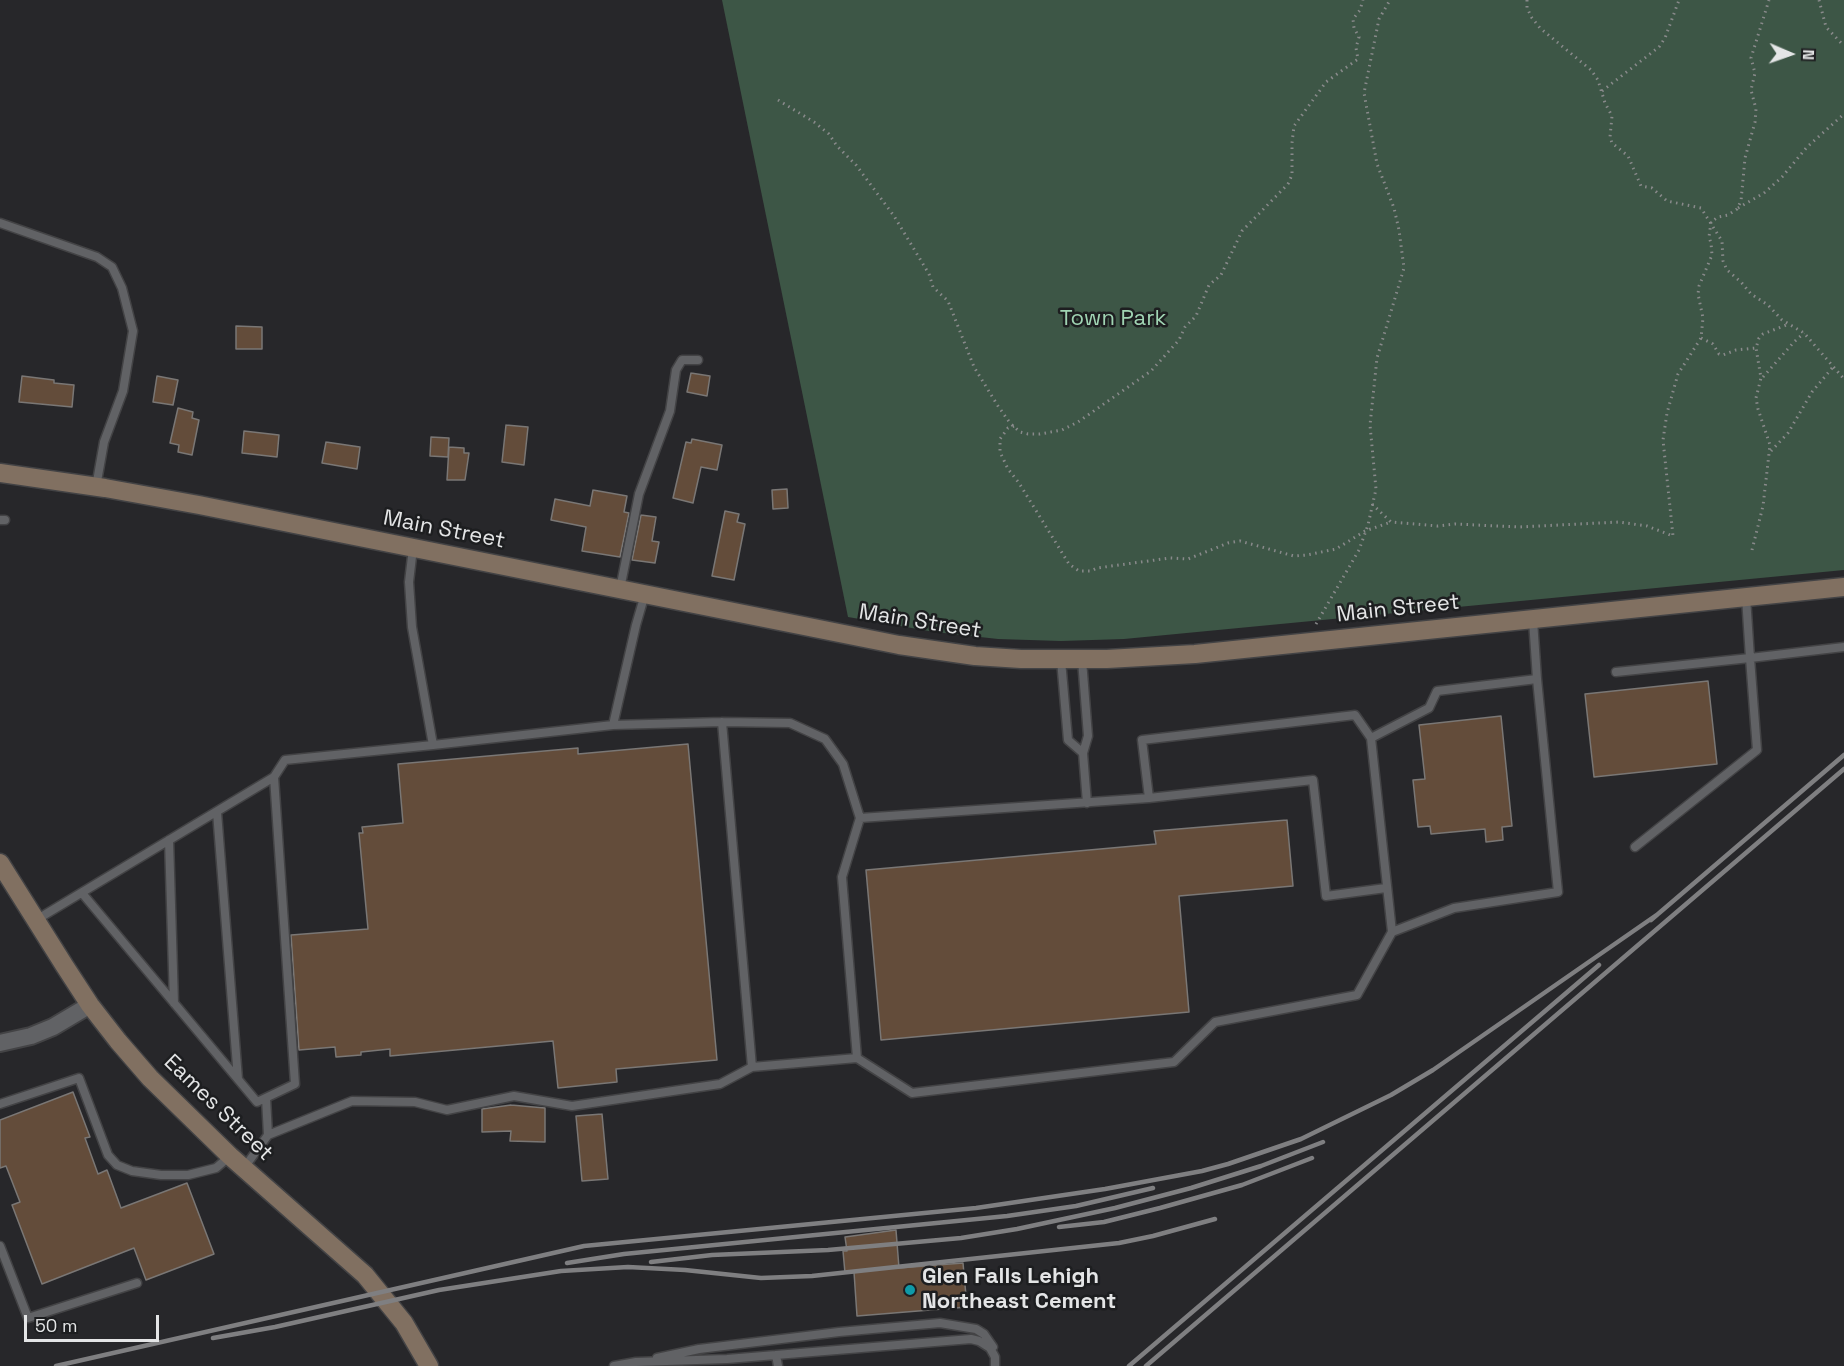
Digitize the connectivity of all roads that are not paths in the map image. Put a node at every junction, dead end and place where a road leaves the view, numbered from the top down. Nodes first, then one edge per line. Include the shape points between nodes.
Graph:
1 (0, 223) edge
2 (698, 360) dead end
3 (0, 473) edge
4 (96, 487) junction
5 (414, 548) junction
6 (1844, 587) edge
7 (620, 589) junction
8 (645, 594) junction
9 (1746, 597) junction
10 (1533, 620) junction
11 (1844, 647) edge
12 (1750, 657) junction
13 (1060, 660) junction
14 (1082, 660) junction
15 (1616, 672) dead end
16 (1537, 679) junction
17 (722, 722) junction
18 (613, 725) junction
19 (1371, 738) junction
20 (433, 745) junction
21 (1083, 753) junction
22 (274, 777) junction
23 (1149, 798) junction
24 (1087, 802) junction
25 (217, 812) junction
26 (860, 818) junction
27 (169, 840) junction
28 (1635, 847) dead end
29 (0, 862) edge
30 (1386, 888) junction
31 (82, 893) junction
32 (36, 921) junction
33 (1392, 932) junction
34 (174, 1003) junction
35 (90, 1005) junction
36 (0, 1043) edge
37 (857, 1058) junction
38 (752, 1067) junction
39 (238, 1079) junction
40 (266, 1098) junction
41 (0, 1104) edge
42 (268, 1135) junction
43 (237, 1162) junction
44 (0, 1246) edge
45 (137, 1283) dead end
46 (776, 1355) junction
47 (636, 1362) junction
48 (995, 1362) edge
49 (429, 1366) edge
50 (614, 1366) edge
51 (778, 1366) edge

1 - 4 lane via 98,257 112,267 122,288 133,330 123,391 104,442
2 - 7 lane via 682,360 676,370 670,411 639,494
3 - 4 main road, Main Street
4 - 5 main road, Main Street
5 - 7 main road, Main Street
5 - 20 lane via 409,582 412,627
6 - 9 main road, Main Street
7 - 8 main road, Main Street
8 - 13 main road, Main Street via 899,645 975,656
8 - 18 lane
9 - 10 main road, Main Street
9 - 12 lane
10 - 14 main road, Main Street via 1195,654
10 - 16 lane
11 - 12 lane
12 - 15 lane
12 - 28 lane via 1757,750
13 - 14 main road, Main Street
13 - 21 lane via 1068,740
14 - 21 lane via 1088,736
16 - 19 lane via 1437,691 1429,708
16 - 33 lane via 1558,892 1454,908
17 - 18 lane
17 - 26 lane via 790,723 825,739 843,764
17 - 38 lane
18 - 20 lane
19 - 23 lane via 1355,715 1142,740
19 - 30 lane
20 - 22 lane via 285,760
21 - 24 lane
22 - 25 lane
22 - 40 lane via 295,1084
23 - 24 lane
23 - 30 lane via 1313,780 1326,896
24 - 26 lane
25 - 27 lane
25 - 39 lane
26 - 37 lane via 842,877
27 - 31 lane
27 - 34 lane
29 - 32 main road, Eames Street
30 - 33 lane
31 - 32 lane
31 - 34 lane
32 - 35 main road, Eames Street
33 - 37 lane via 1357,995 1215,1022 1174,1062 912,1093
34 - 39 lane
35 - 36 street via 53,1028
35 - 43 main road, Eames Street via 150,1078
37 - 38 lane
38 - 42 lane via 720,1084 572,1106 514,1096 447,1110 415,1102 352,1101
39 - 40 lane via 257,1102
40 - 42 lane
41 - 43 lane via 79,1078 108,1155 117,1165 151,1174 188,1175
42 - 43 lane
43 - 49 main road, Eames Street via 370,1279 404,1323
44 - 45 lane via 28,1318
46 - 47 lane
46 - 48 lane via 971,1339 986,1345
46 - 51 lane
47 - 48 lane via 710,1347 940,1323 980,1331 990,1342
47 - 50 lane

